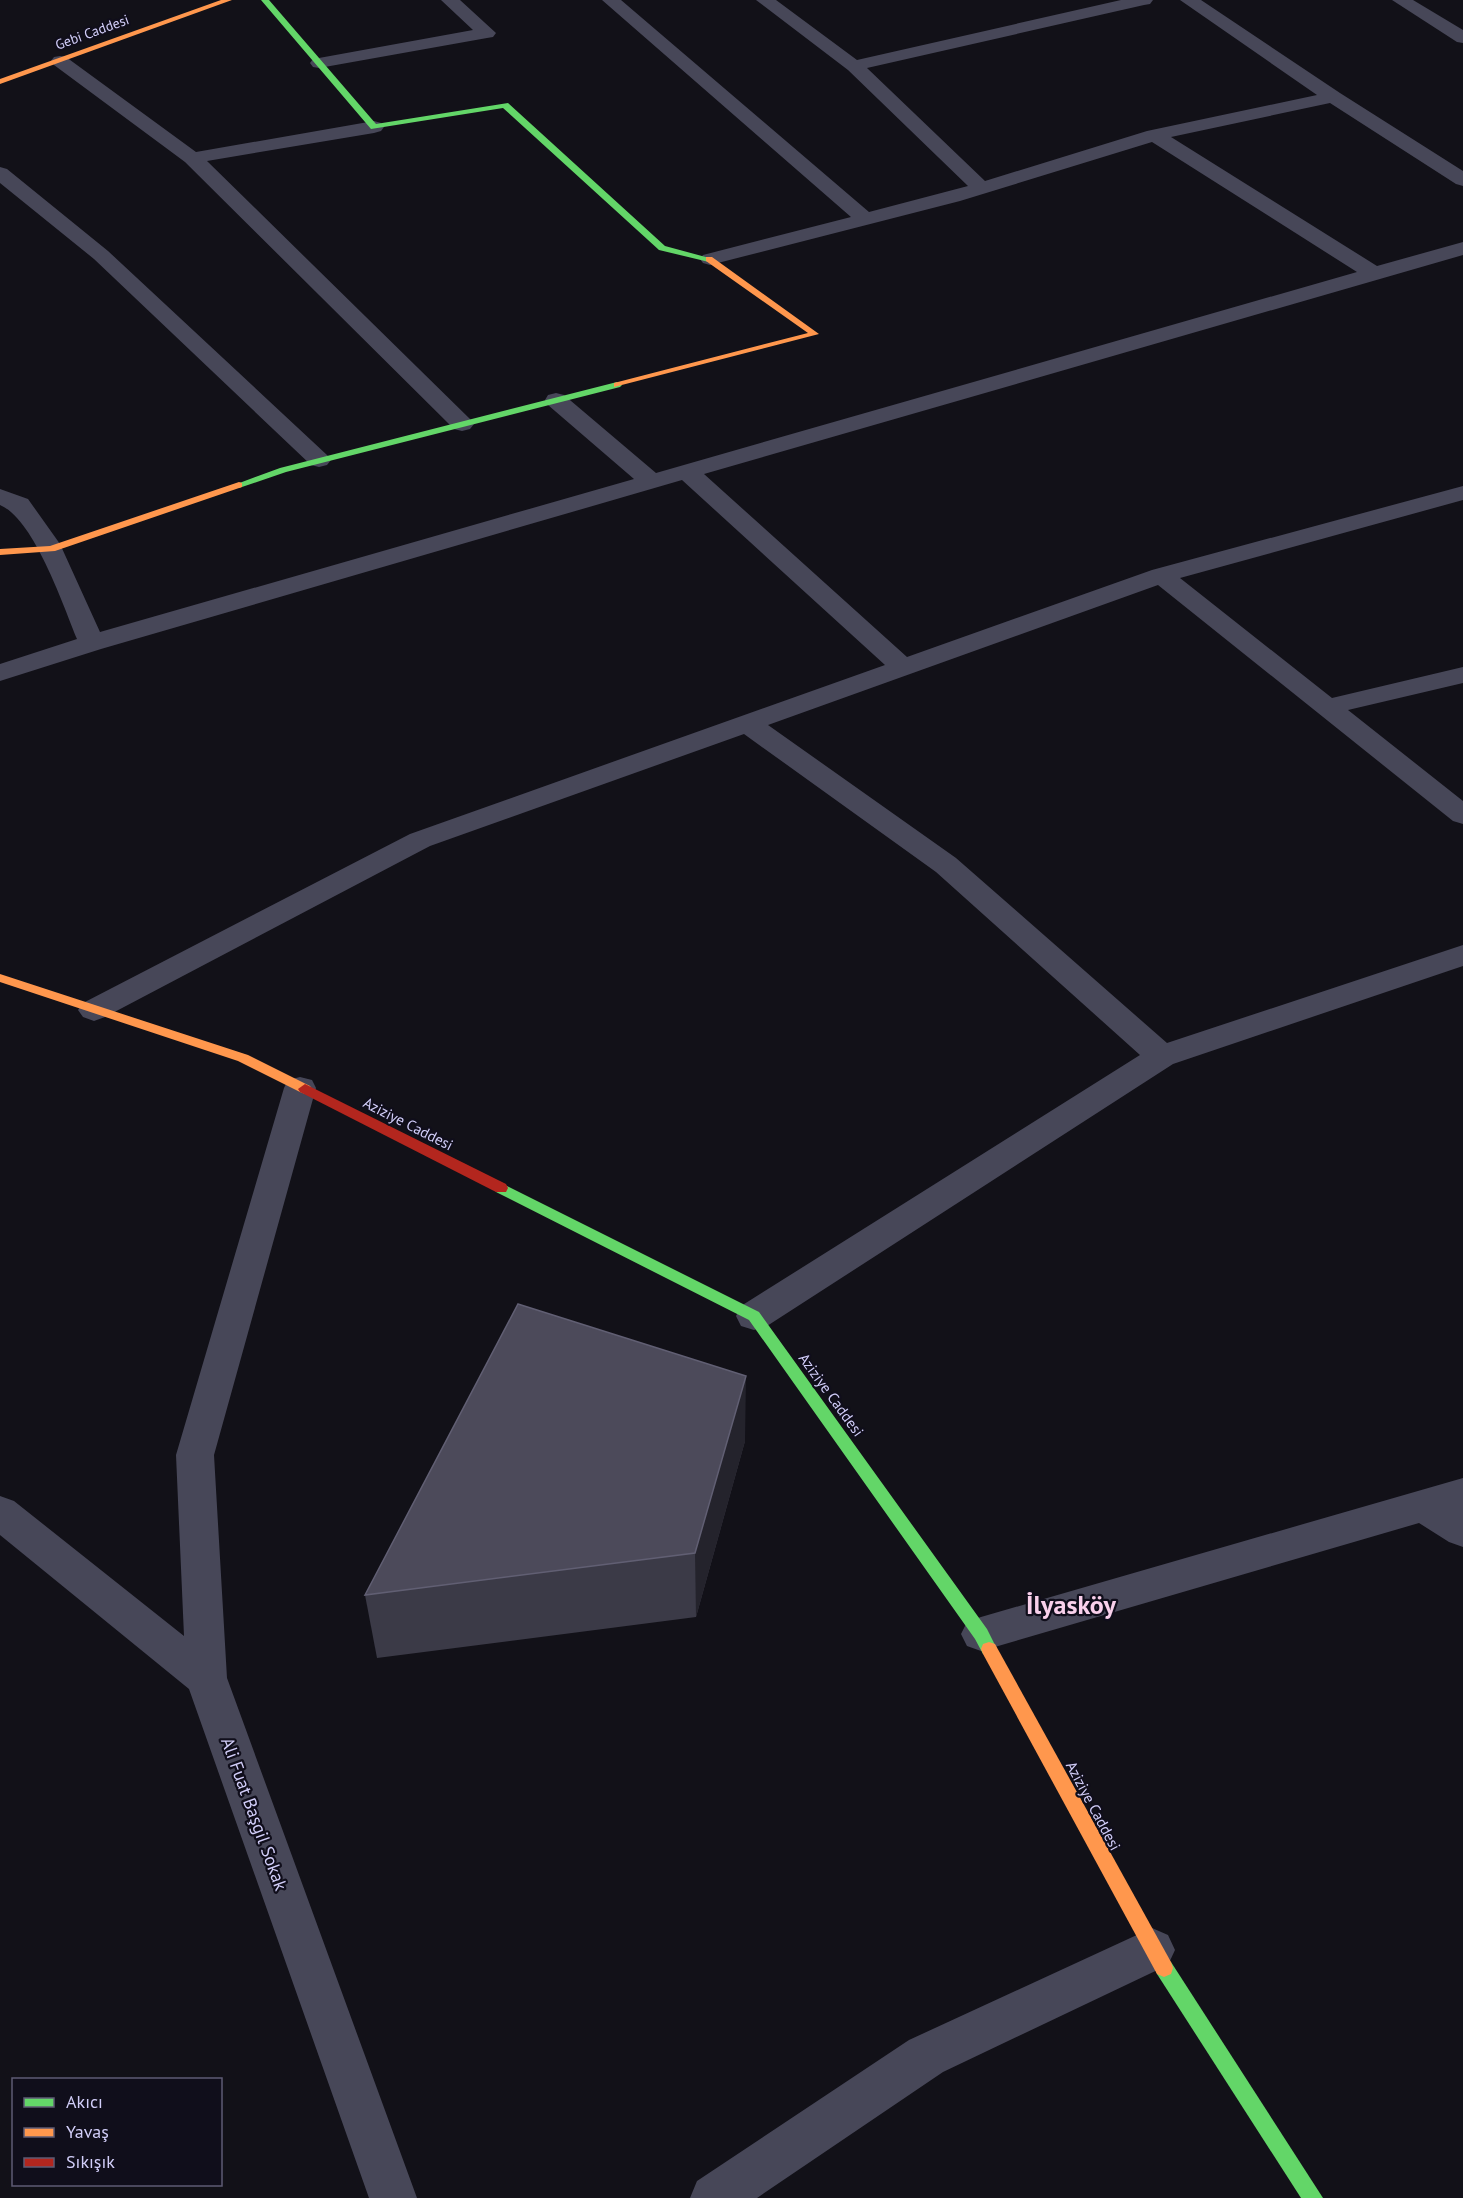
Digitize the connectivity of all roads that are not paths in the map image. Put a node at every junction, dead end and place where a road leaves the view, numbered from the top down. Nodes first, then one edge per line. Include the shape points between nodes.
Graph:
1 (228, 0) edge
2 (266, 0) edge
3 (450, 0) edge
4 (611, 0) edge
5 (765, 0) edge
6 (1144, 0) edge
7 (1189, 0) edge
8 (1401, 0) edge
9 (166, 5) dead end
10 (187, 15) junction
11 (1463, 38) edge
12 (60, 61) junction
13 (319, 63) junction
14 (854, 66) junction
15 (0, 82) edge
16 (1333, 97) junction
17 (374, 127) junction
18 (1154, 135) junction
19 (192, 158) junction
20 (0, 173) edge
21 (1463, 180) edge
22 (981, 188) junction
23 (865, 219) junction
24 (1463, 248) edge
25 (710, 259) junction
26 (1375, 274) junction
27 (556, 400) junction
28 (462, 424) junction
29 (319, 460) junction
30 (687, 472) junction
31 (652, 482) junction
32 (1463, 493) edge
33 (0, 496) edge
34 (51, 549) junction
35 (0, 552) edge
36 (1161, 575) junction
37 (92, 643) junction
38 (903, 667) junction
39 (0, 673) edge
40 (1463, 675) edge
41 (1328, 707) junction
42 (747, 723) junction
43 (1463, 815) edge
44 (1463, 955) edge
45 (0, 978) edge
46 (94, 1010) junction
47 (1162, 1056) junction
48 (300, 1088) junction
49 (754, 1316) junction
50 (1463, 1494) edge
51 (1426, 1507) junction
52 (0, 1512) edge
53 (1463, 1531) edge
54 (981, 1634) junction
55 (206, 1678) junction
56 (1152, 1950) junction
57 (393, 2198) edge
58 (714, 2198) edge
59 (1313, 2198) edge

1 - 10 street, Gebi Caddesi
2 - 13 street
3 - 13 street via 487,33
4 - 23 street
5 - 14 street
6 - 14 street
7 - 16 street
8 - 11 street
9 - 10 street
10 - 12 street, Gebi Caddesi
12 - 15 street, Gebi Caddesi
12 - 19 street
13 - 17 street
14 - 22 street
16 - 18 street
16 - 21 street
17 - 19 street
17 - 25 street via 505,105 662,248
18 - 22 street
18 - 26 street
19 - 28 street
20 - 29 street via 101,255
22 - 23 street
23 - 25 street
24 - 26 street
25 - 27 street via 815,334
26 - 30 street
27 - 28 street
27 - 31 street
28 - 29 street
29 - 34 street
30 - 31 street
30 - 38 street
31 - 37 street
32 - 36 street
33 - 34 street via 19,504
34 - 35 street
34 - 37 street
36 - 38 street
36 - 41 street
37 - 39 street
38 - 42 street
40 - 41 street
41 - 43 street
42 - 46 street via 420,840
42 - 47 street via 946,865
44 - 47 street
45 - 46 street, Aziziye Caddesi
46 - 48 street, Aziziye Caddesi via 243,1059
47 - 49 street
48 - 49 street, Aziziye Caddesi
48 - 55 street via 195,1455
49 - 54 street, Aziziye Caddesi
50 - 51 street
51 - 53 street
51 - 54 street
52 - 55 street
54 - 56 street, Aziziye Caddesi
55 - 57 street, Ali Fuat Başgil Sokak
56 - 58 street via 926,2056
56 - 59 street, Aziziye Caddesi

